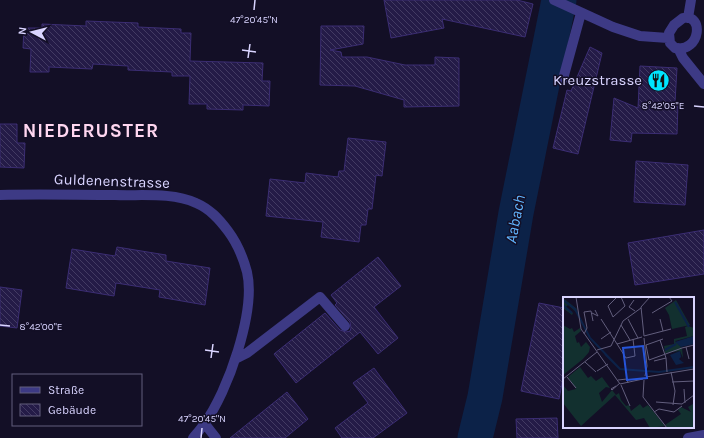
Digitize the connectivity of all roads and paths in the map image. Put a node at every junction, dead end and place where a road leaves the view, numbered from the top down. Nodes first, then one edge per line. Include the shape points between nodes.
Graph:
1 (554, 0) edge
2 (691, 0) edge
3 (576, 11) junction
4 (688, 18) junction
5 (702, 27) edge
6 (668, 38) junction
7 (678, 48) junction
8 (563, 79) dead end
9 (704, 84) edge
10 (0, 195) edge
11 (345, 326) dead end
12 (235, 359) junction
13 (205, 424) junction
14 (704, 435) edge
15 (193, 438) edge
16 (216, 438) edge
17 (688, 438) edge

1 - 3 street
2 - 4 street
3 - 6 street via 640,36
3 - 8 street
4 - 5 street via 696,19
4 - 6 street via 683,18 674,25 668,33
5 - 7 street via 701,33 689,47
6 - 7 street via 672,46
7 - 9 street
10 - 12 street, Guldenenstrasse via 162,196 196,203 213,214 235,240 247,273 247,309
11 - 12 street via 320,297 247,353
12 - 13 street, Guldenenstrasse via 227,382
13 - 15 street, Guldenenstrasse
13 - 16 street
14 - 17 street

